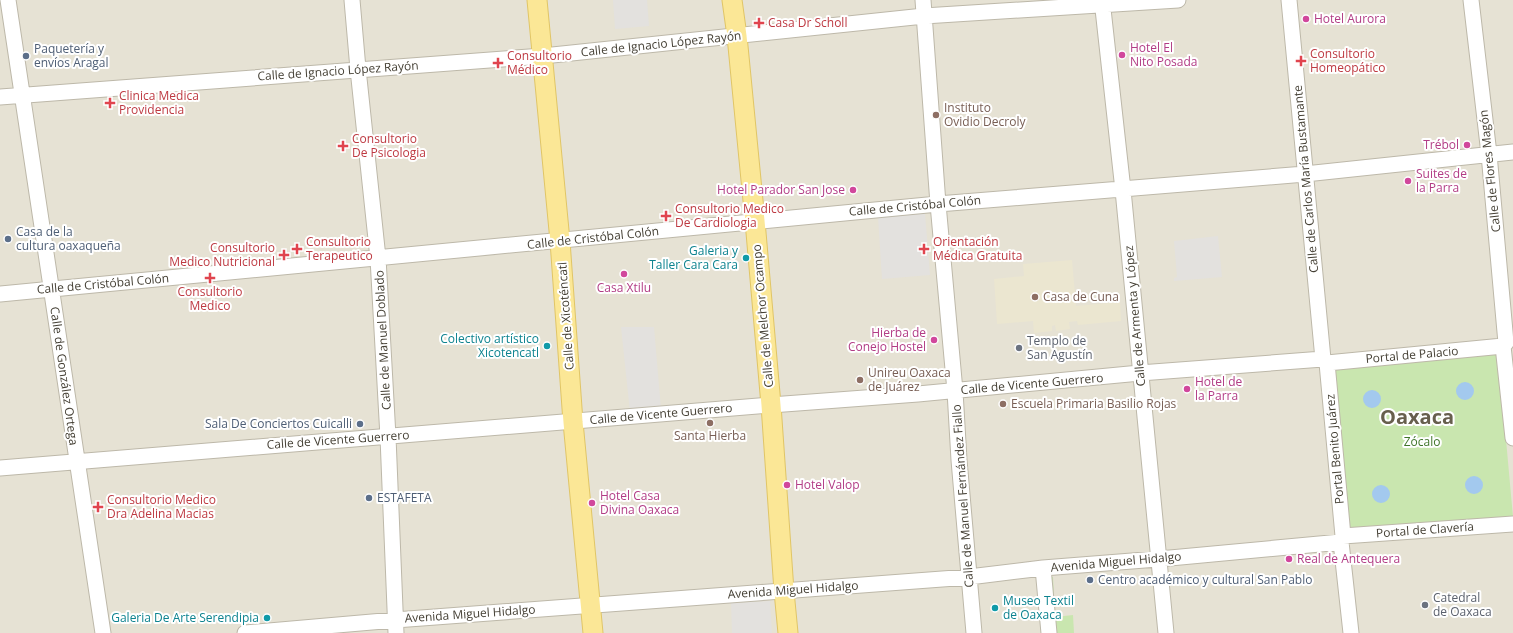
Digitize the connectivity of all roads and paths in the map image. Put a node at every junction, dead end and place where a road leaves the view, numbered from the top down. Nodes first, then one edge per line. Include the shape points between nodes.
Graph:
1 (8, 0) edge
2 (352, 0) edge
3 (537, 0) edge
4 (732, 0) edge
5 (923, 0) edge
6 (1178, 0) edge
7 (1289, 0) edge
8 (1471, 0) edge
9 (1102, 2) edge
10 (924, 16) junction
11 (737, 36) junction
12 (544, 56) junction
13 (358, 69) junction
14 (21, 94) junction
15 (0, 96) edge
16 (1513, 152) edge
17 (1489, 154) junction
18 (1305, 174) junction
19 (1123, 190) junction
20 (938, 204) junction
21 (755, 221) junction
22 (560, 241) junction
23 (378, 258) junction
24 (52, 289) junction
25 (0, 294) edge
26 (1507, 344) edge
27 (1325, 361) junction
28 (1140, 373) junction
29 (955, 391) junction
30 (771, 405) junction
31 (573, 422) junction
32 (388, 436) junction
33 (1513, 438) edge
34 (77, 461) junction
35 (0, 468) edge
36 (1513, 524) edge
37 (1342, 539) junction
38 (1159, 559) junction
39 (1043, 568) junction
40 (969, 577) junction
41 (784, 591) junction
42 (591, 606) junction
43 (395, 626) edge
44 (103, 633) edge
45 (244, 633) edge
46 (593, 633) edge
47 (788, 633) edge
48 (974, 633) edge
49 (1049, 633) edge
50 (1166, 633) edge
51 (1351, 633) edge

1 - 14 street, Calle de González Ortega
2 - 13 street, Calle de Manuel Doblado
3 - 12 main road, Calle de Xicoténcatl
4 - 11 main road, Calle de Melchor Ocampo
5 - 10 street, Calle de Manuel Fernández Fiallo
6 - 9 street, Calle de Ignacio López Rayón
7 - 18 street, Calle de Carlos María Bustamante
8 - 17 street, Calle de Flores Magón
9 - 10 street, Calle de Ignacio López Rayón
9 - 19 street, Calle de Armenta y López
10 - 11 street, Calle de Ignacio López Rayón
10 - 20 street, Calle de Manuel Fernández Fiallo
11 - 12 street, Calle de Ignacio López Rayón
11 - 21 main road, Calle de Melchor Ocampo
12 - 13 street, Calle de Ignacio López Rayón
12 - 22 main road, Calle de Xicoténcatl
13 - 14 street, Calle de Ignacio López Rayón
13 - 23 street, Calle de Manuel Doblado
14 - 15 street, Calle de Ignacio López Rayón
14 - 24 street, Calle de González Ortega
16 - 17 street, Calle de Cristóbal Colón
17 - 18 street, Calle de Cristóbal Colón
17 - 26 street, Calle de Flores Magón
18 - 19 street, Calle de Cristóbal Colón
18 - 27 street, Calle de Carlos María Bustamante
19 - 20 street, Calle de Cristóbal Colón
19 - 28 street, Calle de Armenta y López
20 - 21 street, Calle de Cristóbal Colón
20 - 29 street, Calle de Manuel Fernández Fiallo
21 - 22 street, Calle de Cristóbal Colón
21 - 30 main road, Calle de Melchor Ocampo
22 - 23 street, Calle de Cristóbal Colón
22 - 31 main road, Calle de Xicoténcatl
23 - 24 street, Calle de Cristóbal Colón
23 - 32 street, Calle de Manuel Doblado
24 - 25 street, Calle de Cristóbal Colón
24 - 34 street, Calle de González Ortega
26 - 27 street, Portal de Palacio
26 - 33 street, Calle de Flores Magón
27 - 28 street, Calle de Vicente Guerrero
27 - 37 street, Portal Benito Juárez
28 - 29 street, Calle de Vicente Guerrero
28 - 38 street, Calle de Armenta y López
29 - 30 street, Calle de Vicente Guerrero
29 - 40 street, Calle de Manuel Fernández Fiallo
30 - 31 street, Calle de Vicente Guerrero
30 - 41 main road, Calle de Melchor Ocampo
31 - 32 street, Calle de Vicente Guerrero
31 - 42 main road, Calle de Xicoténcatl
32 - 34 street, Calle de Vicente Guerrero
32 - 43 street, Calle de Manuel Doblado
34 - 35 street, Calle de Vicente Guerrero
34 - 44 street, Calle de González Ortega
36 - 37 street, Portal de Clavería
37 - 38 street, Avenida Miguel Hidalgo
37 - 51 street, Portal Benito Juárez
38 - 39 street, Avenida Miguel Hidalgo
38 - 50 street, Calle de Armenta y López
39 - 40 street, Avenida Miguel Hidalgo
39 - 49 street
40 - 41 street, Avenida Miguel Hidalgo
40 - 48 street, Calle de Manuel Fernández Fiallo
41 - 42 street, Avenida Miguel Hidalgo
41 - 47 main road, Calle de Melchor Ocampo
42 - 43 street, Avenida Miguel Hidalgo
42 - 46 main road, Calle de Xicoténcatl
43 - 45 street, Avenida Miguel Hidalgo

